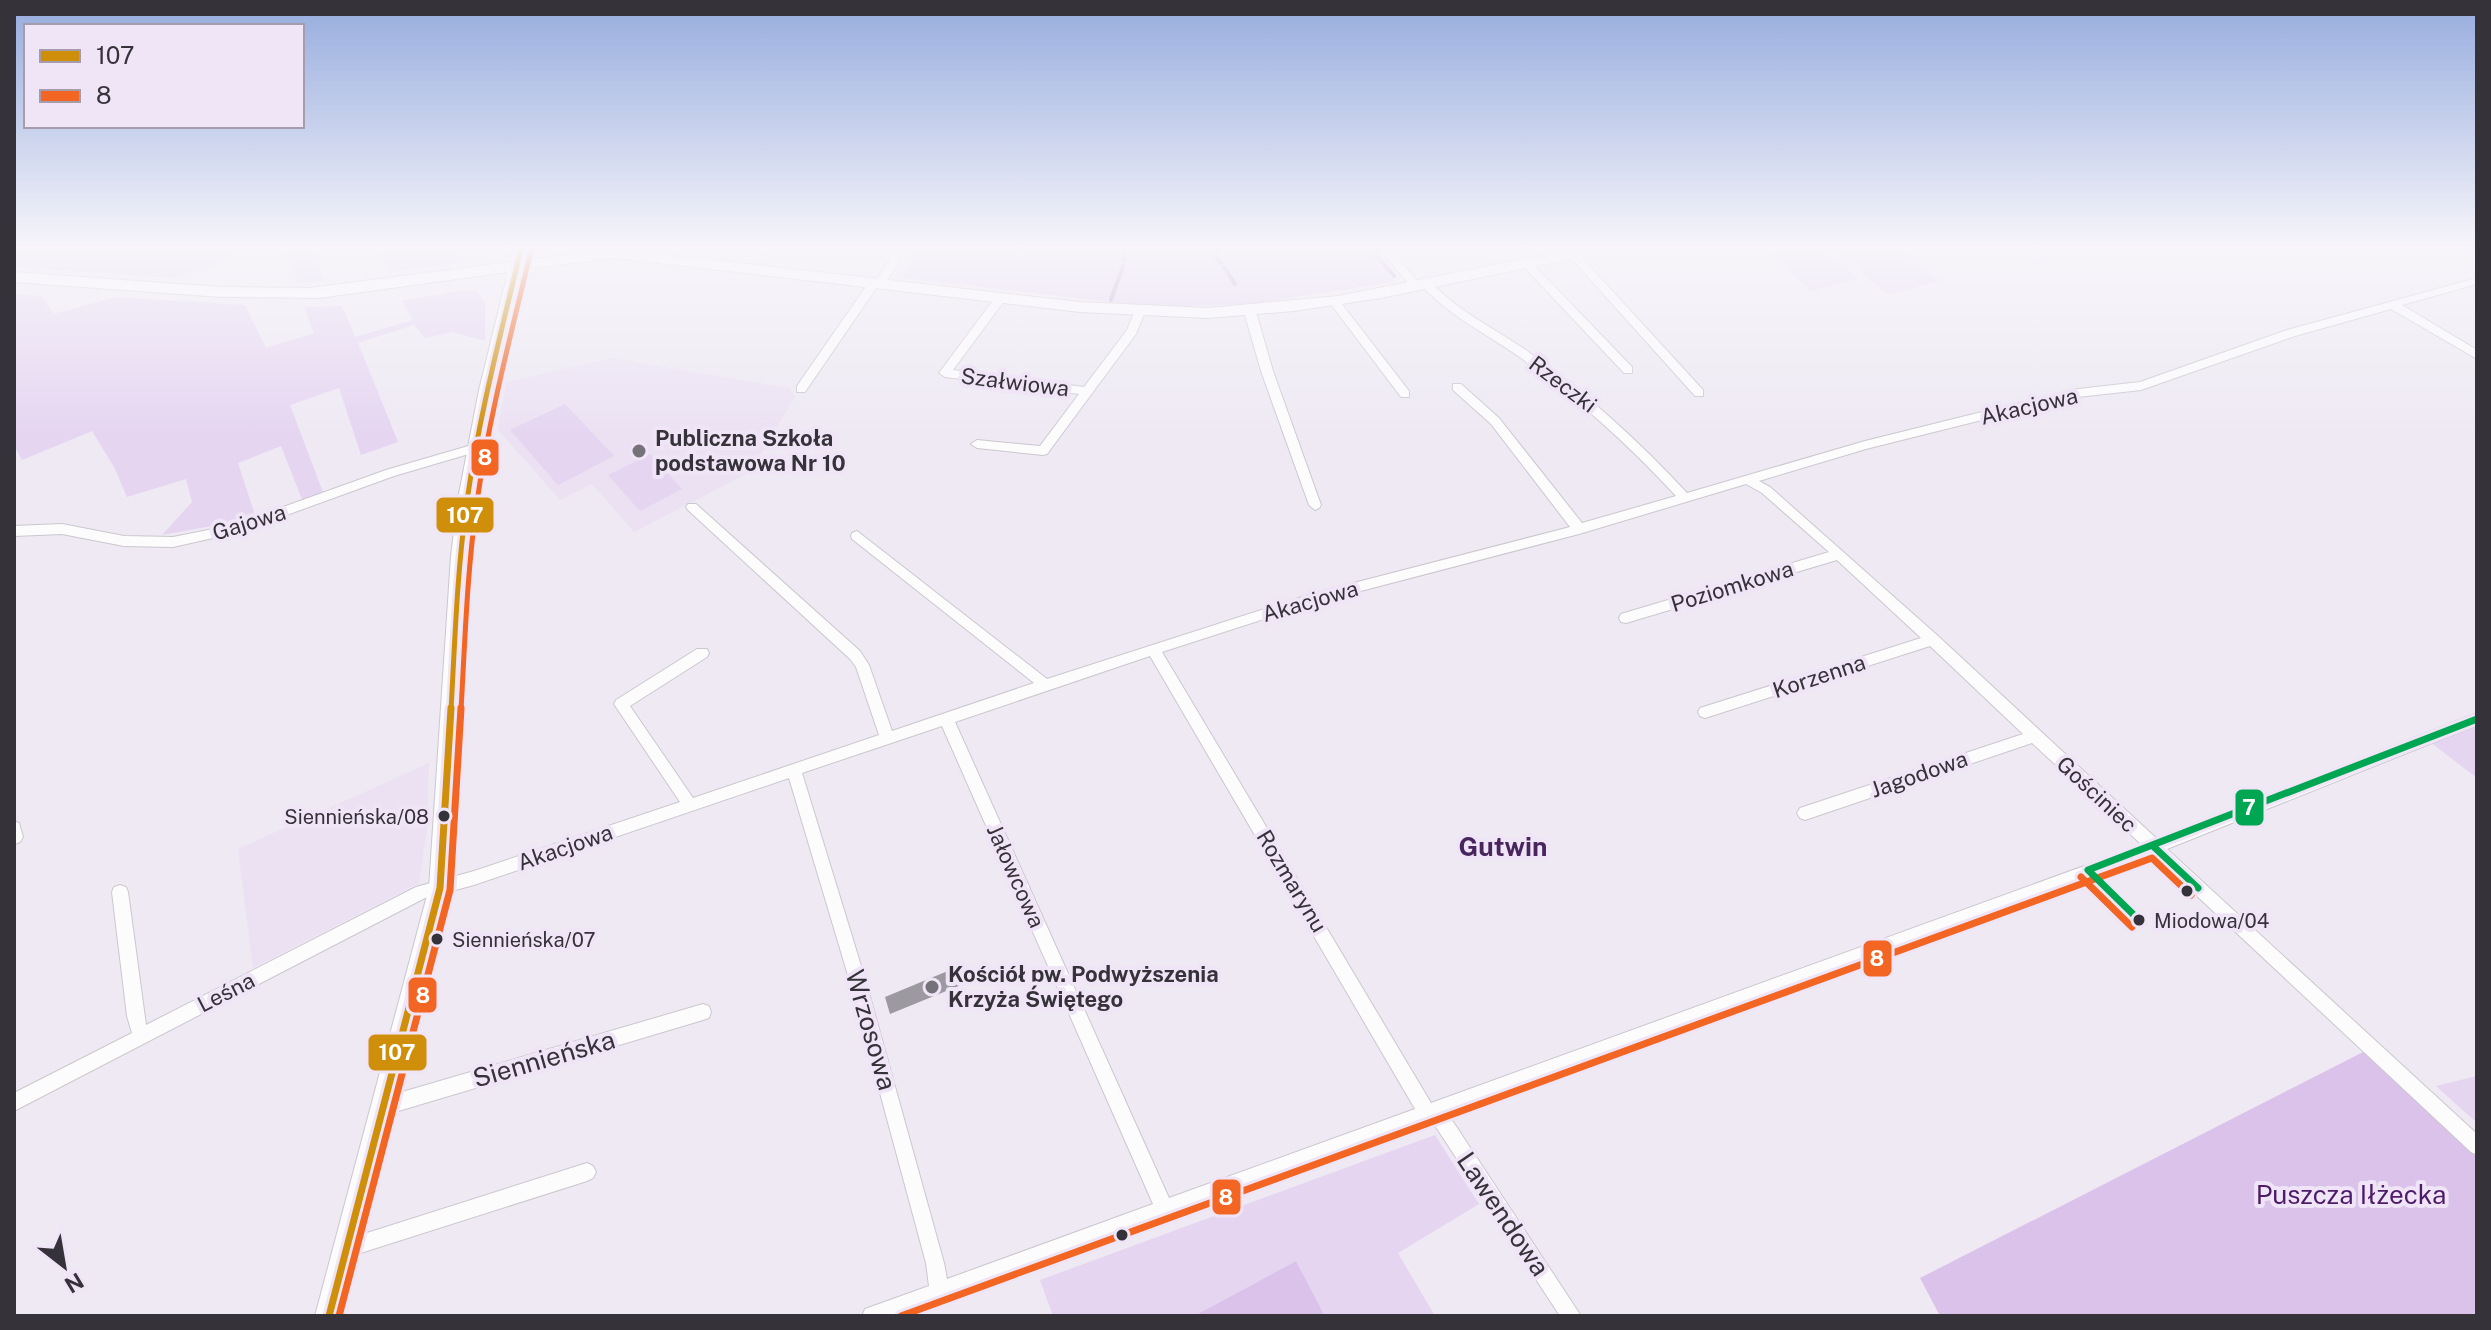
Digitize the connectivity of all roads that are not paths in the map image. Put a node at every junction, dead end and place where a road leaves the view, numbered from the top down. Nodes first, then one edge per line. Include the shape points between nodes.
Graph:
1 (505, 311) edge
2 (857, 311) edge
3 (991, 311) edge
4 (1130, 311) edge
5 (1257, 311) edge
6 (1342, 311) edge
7 (1457, 311) edge
8 (1572, 311) edge
9 (1625, 311) edge
10 (2375, 311) edge
11 (2403, 311) edge
12 (1139, 312) junction
13 (1250, 312) junction
14 (2477, 355) edge
15 (1628, 370) dead end
16 (1457, 387) dead end
17 (801, 389) dead end
18 (1085, 391) junction
19 (1699, 393) dead end
20 (1405, 394) dead end
21 (977, 444) dead end
22 (475, 448) junction
23 (1748, 480) junction
24 (1686, 499) junction
25 (1315, 505) dead end
26 (692, 507) dead end
27 (1579, 529) junction
28 (14, 531) edge
29 (857, 536) dead end
30 (1839, 554) junction
31 (1626, 618) dead end
32 (1933, 640) junction
33 (1153, 649) junction
34 (702, 653) dead end
35 (1044, 686) junction
36 (1705, 712) dead end
37 (946, 719) junction
38 (2477, 719) edge
39 (2034, 736) junction
40 (887, 738) junction
41 (794, 770) junction
42 (690, 805) junction
43 (1805, 813) dead end
44 (2154, 847) junction
45 (440, 888) junction
46 (120, 892) dead end
47 (703, 1012) dead end
48 (141, 1036) junction
49 (14, 1102) edge
50 (385, 1106) junction
51 (1432, 1112) junction
52 (2477, 1146) edge
53 (587, 1172) dead end
54 (1164, 1209) junction
55 (348, 1248) junction
56 (939, 1291) junction
57 (329, 1316) edge
58 (872, 1316) edge
59 (1571, 1316) edge

1 - 22 main road
2 - 17 street
3 - 18 street, Szałwiowa via 945,373
4 - 12 main road
5 - 13 main road
6 - 20 street
7 - 24 street, Rzeczki via 1602,413
8 - 15 street
9 - 19 street
10 - 23 street, Akacjowa via 2291,333 2141,386 2034,403
11 - 14 street
12 - 13 main road
12 - 18 street, Szałwiowa via 1132,331
13 - 25 street
16 - 27 street via 1495,421
18 - 21 street, Szałwiowa via 1043,451
22 - 28 street, Gajowa via 247,525 173,542 124,541 62,529
22 - 45 main road via 460,556
23 - 24 street, Akacjowa
23 - 30 street, Gościniec
24 - 27 street, Akacjowa
26 - 40 street via 855,655
27 - 33 street, Akacjowa via 1311,599
29 - 35 street
30 - 31 street, Poziomkowa
30 - 32 street, Gościniec
32 - 36 street, Korzenna
32 - 39 street, Gościniec
33 - 35 street, Akacjowa
33 - 51 street, Rozmarynu
34 - 42 street via 621,704
35 - 37 street, Akacjowa
37 - 40 street, Akacjowa
37 - 54 street, Jałowcowa
38 - 44 street
39 - 43 street, Jagodowa
39 - 44 street, Gościniec
40 - 41 street, Akacjowa
41 - 42 street, Akacjowa
41 - 56 street, Wrzosowa via 858,982
42 - 45 street, Akacjowa
44 - 51 street
44 - 52 street, Gościniec
45 - 48 street, Leśna via 387,908
45 - 50 main road
46 - 48 street
47 - 50 street, Siennieńska
48 - 49 street, Leśna
50 - 55 main road
51 - 54 street
51 - 59 street, Lawendowa
53 - 55 street
54 - 56 street
55 - 57 main road
56 - 58 street

